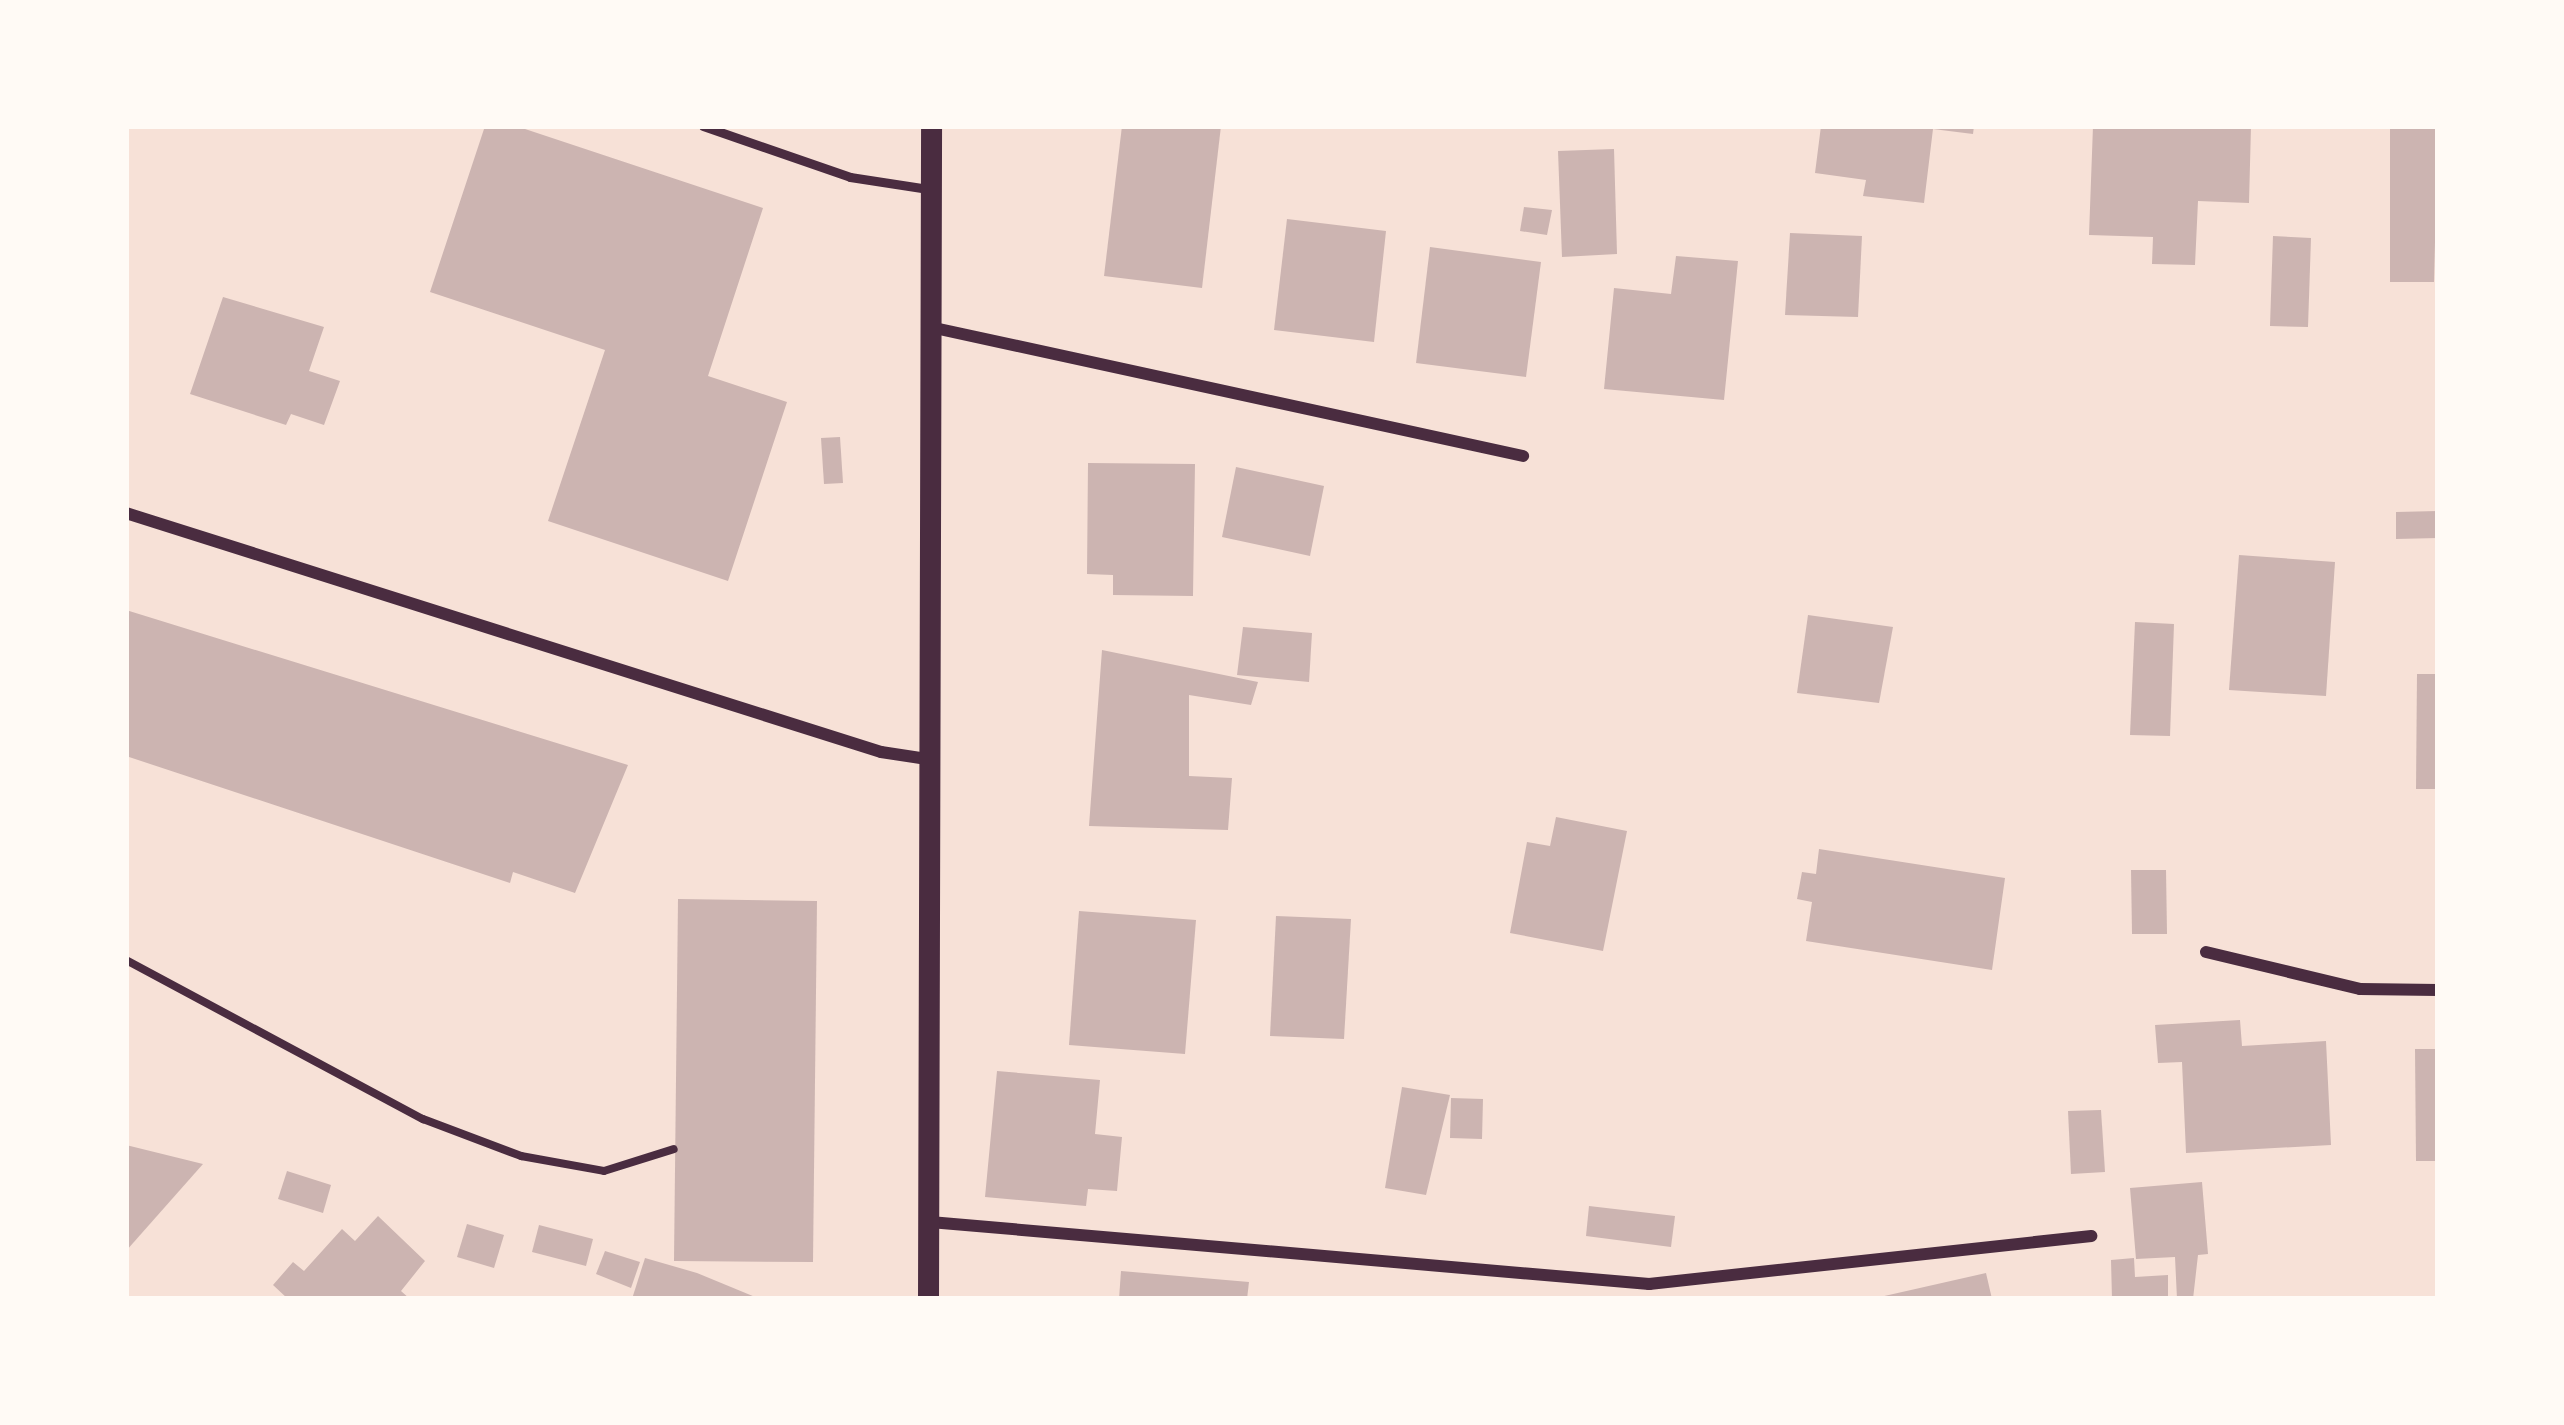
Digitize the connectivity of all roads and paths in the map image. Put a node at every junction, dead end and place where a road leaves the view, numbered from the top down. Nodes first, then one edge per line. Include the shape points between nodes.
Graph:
1 (703, 126) edge
2 (931, 126) edge
3 (928, 189) junction
4 (930, 327) junction
5 (1523, 456) dead end
6 (126, 513) edge
7 (933, 760) junction
8 (2206, 952) dead end
9 (126, 960) edge
10 (2438, 990) edge
11 (674, 1149) dead end
12 (930, 1222) junction
13 (2091, 1236) dead end
14 (928, 1299) edge

1 - 3 lane via 850,177
2 - 3 street
3 - 4 street
4 - 5 street
4 - 7 street
6 - 7 street via 881,752
7 - 12 street
8 - 10 street via 2360,989
9 - 11 path via 424,1119 521,1156 604,1171
12 - 13 street via 1649,1284
12 - 14 street

